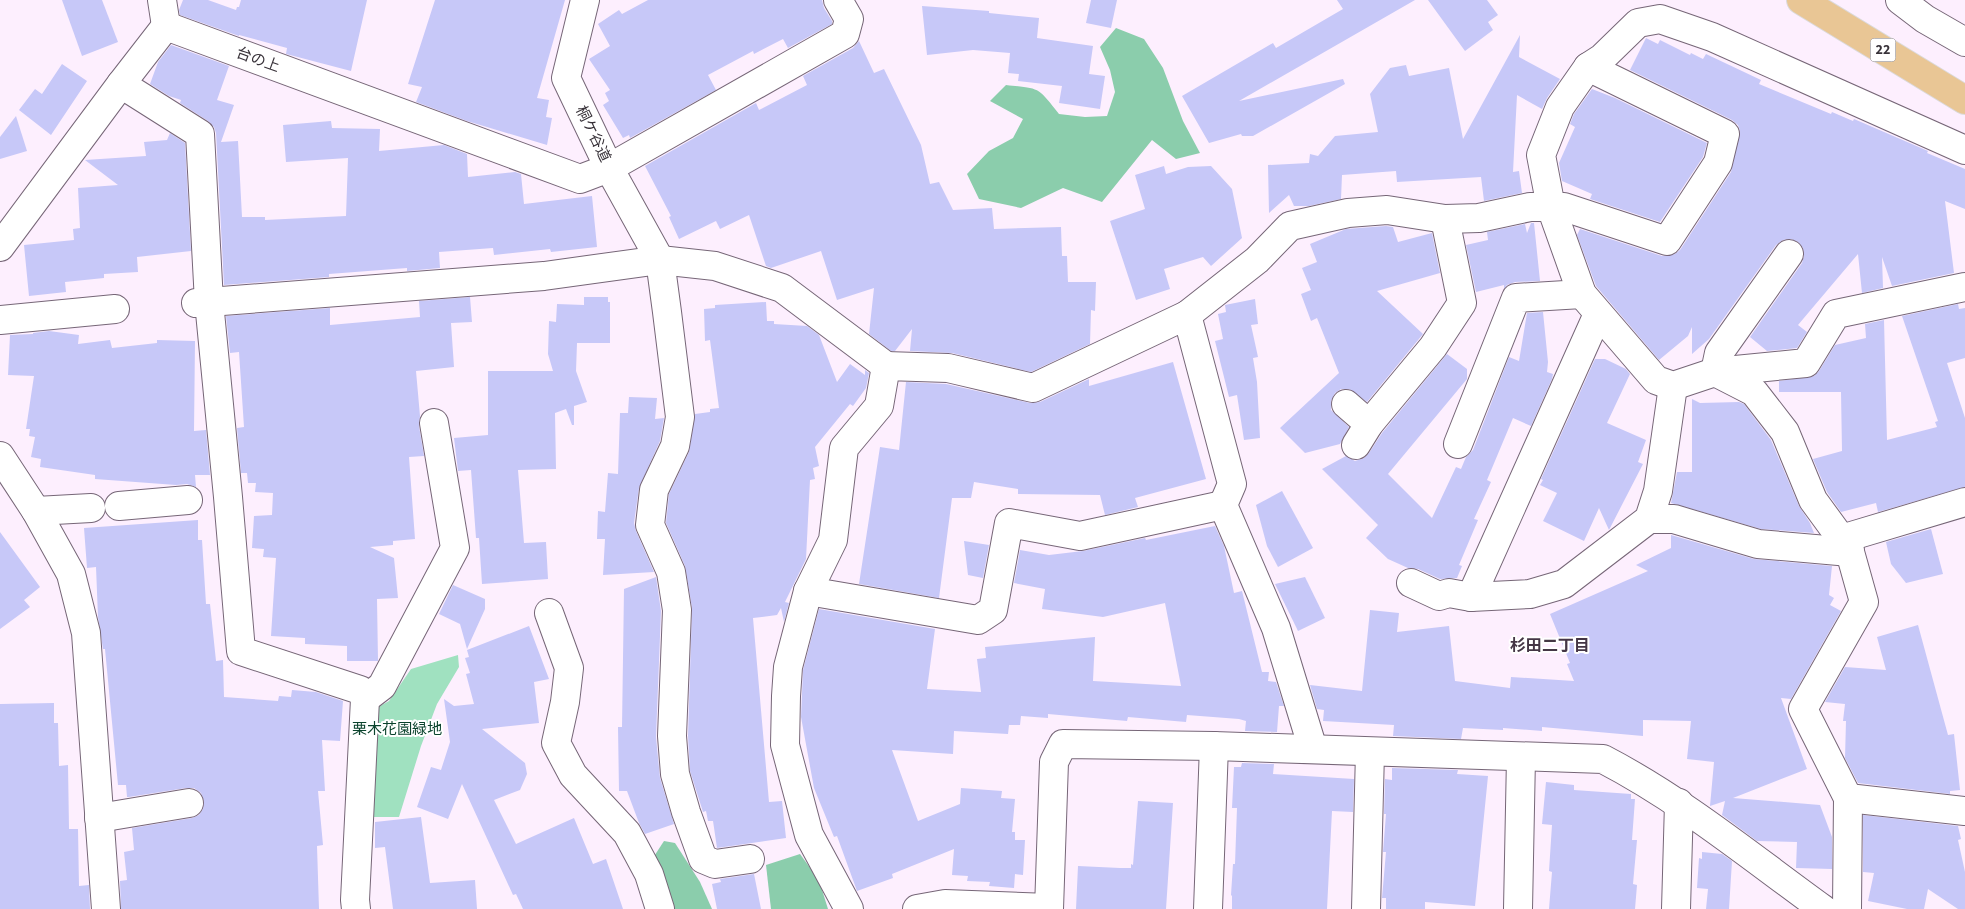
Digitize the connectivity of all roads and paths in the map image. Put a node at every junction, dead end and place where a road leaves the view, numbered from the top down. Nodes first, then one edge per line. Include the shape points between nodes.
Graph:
1 (585, 0) edge
2 (838, 0) edge
3 (1801, 0) edge
4 (1900, 0) edge
5 (164, 13) edge
6 (1965, 42) edge
7 (1588, 67) junction
8 (121, 84) junction
9 (1965, 100) edge
10 (1965, 150) edge
11 (609, 168) junction
12 (1551, 207) junction
13 (1445, 219) junction
14 (0, 247) edge
15 (1789, 254) dead end
16 (660, 260) junction
17 (1965, 287) edge
18 (202, 303) junction
19 (1590, 304) junction
20 (115, 309) dead end
21 (1187, 315) junction
22 (0, 320) edge
23 (886, 366) junction
24 (1715, 372) junction
25 (1673, 386) junction
26 (1346, 404) dead end
27 (434, 423) dead end
28 (1458, 444) dead end
29 (0, 456) edge
30 (188, 500) dead end
31 (1965, 502) edge
32 (1224, 505) junction
33 (118, 506) dead end
34 (91, 508) dead end
35 (36, 511) junction
36 (1649, 519) junction
37 (1849, 544) junction
38 (1411, 583) dead end
39 (808, 591) junction
40 (1471, 597) junction
41 (549, 613) dead end
42 (365, 700) junction
43 (1214, 746) junction
44 (1313, 749) junction
45 (1370, 752) junction
46 (1521, 757) junction
47 (1848, 798) junction
48 (189, 804) dead end
49 (1679, 804) junction
50 (1965, 811) edge
51 (99, 818) junction
52 (750, 859) dead end
53 (106, 909) edge
54 (356, 909) edge
55 (660, 909) edge
56 (848, 909) edge
57 (916, 909) edge
58 (1049, 909) edge
59 (1208, 909) edge
60 (1366, 909) edge
61 (1518, 909) edge
62 (1676, 909) edge
63 (1822, 909) edge
64 (1847, 909) edge

1 - 11 street, 桐ケ谷道 via 566,78
2 - 11 street, 台の上 via 849,19 845,34
3 - 9 main road, 22
4 - 6 street
5 - 8 street, 台の上
5 - 11 street, 台の上 via 580,179
7 - 10 street via 1638,23 1660,19 1712,37
7 - 12 street via 1560,107 1541,155
7 - 12 street via 1725,134 1718,163 1666,241 1564,207
8 - 14 street, 台の上
8 - 18 street via 200,134
11 - 16 street, 桐ケ谷道
12 - 13 street via 1530,207 1479,218
12 - 19 street
13 - 21 street via 1387,210 1348,213 1290,226 1257,260
13 - 26 street via 1462,302 1433,346 1363,434
15 - 24 street via 1720,353
16 - 18 street via 544,276
16 - 23 street via 715,266 782,288
16 - 52 street via 680,418 675,446 654,490 650,525 670,572 677,610 672,736 675,774 703,858 715,864
17 - 24 street via 1836,314 1806,363
18 - 42 street via 229,507 241,651 360,690
19 - 25 street via 1656,380
19 - 28 street via 1516,298
19 - 40 street
20 - 22 street
21 - 23 street via 1033,388 948,368
21 - 32 street via 1232,484
23 - 39 street via 879,406 844,448 833,540
24 - 25 street
24 - 37 street via 1754,392 1785,432 1813,500 1840,537
25 - 36 street via 1658,491
27 - 42 street via 455,548 382,686
29 - 35 street
30 - 33 street
31 - 37 street
32 - 39 street via 1080,536 1009,523 993,610 978,620
32 - 44 street via 1276,628
34 - 35 street
35 - 51 street via 71,574 86,633
36 - 37 street via 1674,519 1758,544
36 - 40 street via 1564,584 1530,594
37 - 47 street via 1864,602 1803,709
38 - 40 street via 1439,596 1449,593
39 - 56 street via 788,667 785,745 809,835
41 - 55 street via 569,668 556,743 573,775 628,833 649,874
42 - 54 street
43 - 44 street
43 - 58 street via 1063,744 1054,762
43 - 59 street
44 - 45 street
45 - 46 street
45 - 60 street
46 - 49 street via 1603,759
46 - 61 street
47 - 50 street
47 - 64 street
48 - 51 street
49 - 62 street
49 - 63 street
51 - 53 street
57 - 58 street via 945,904

